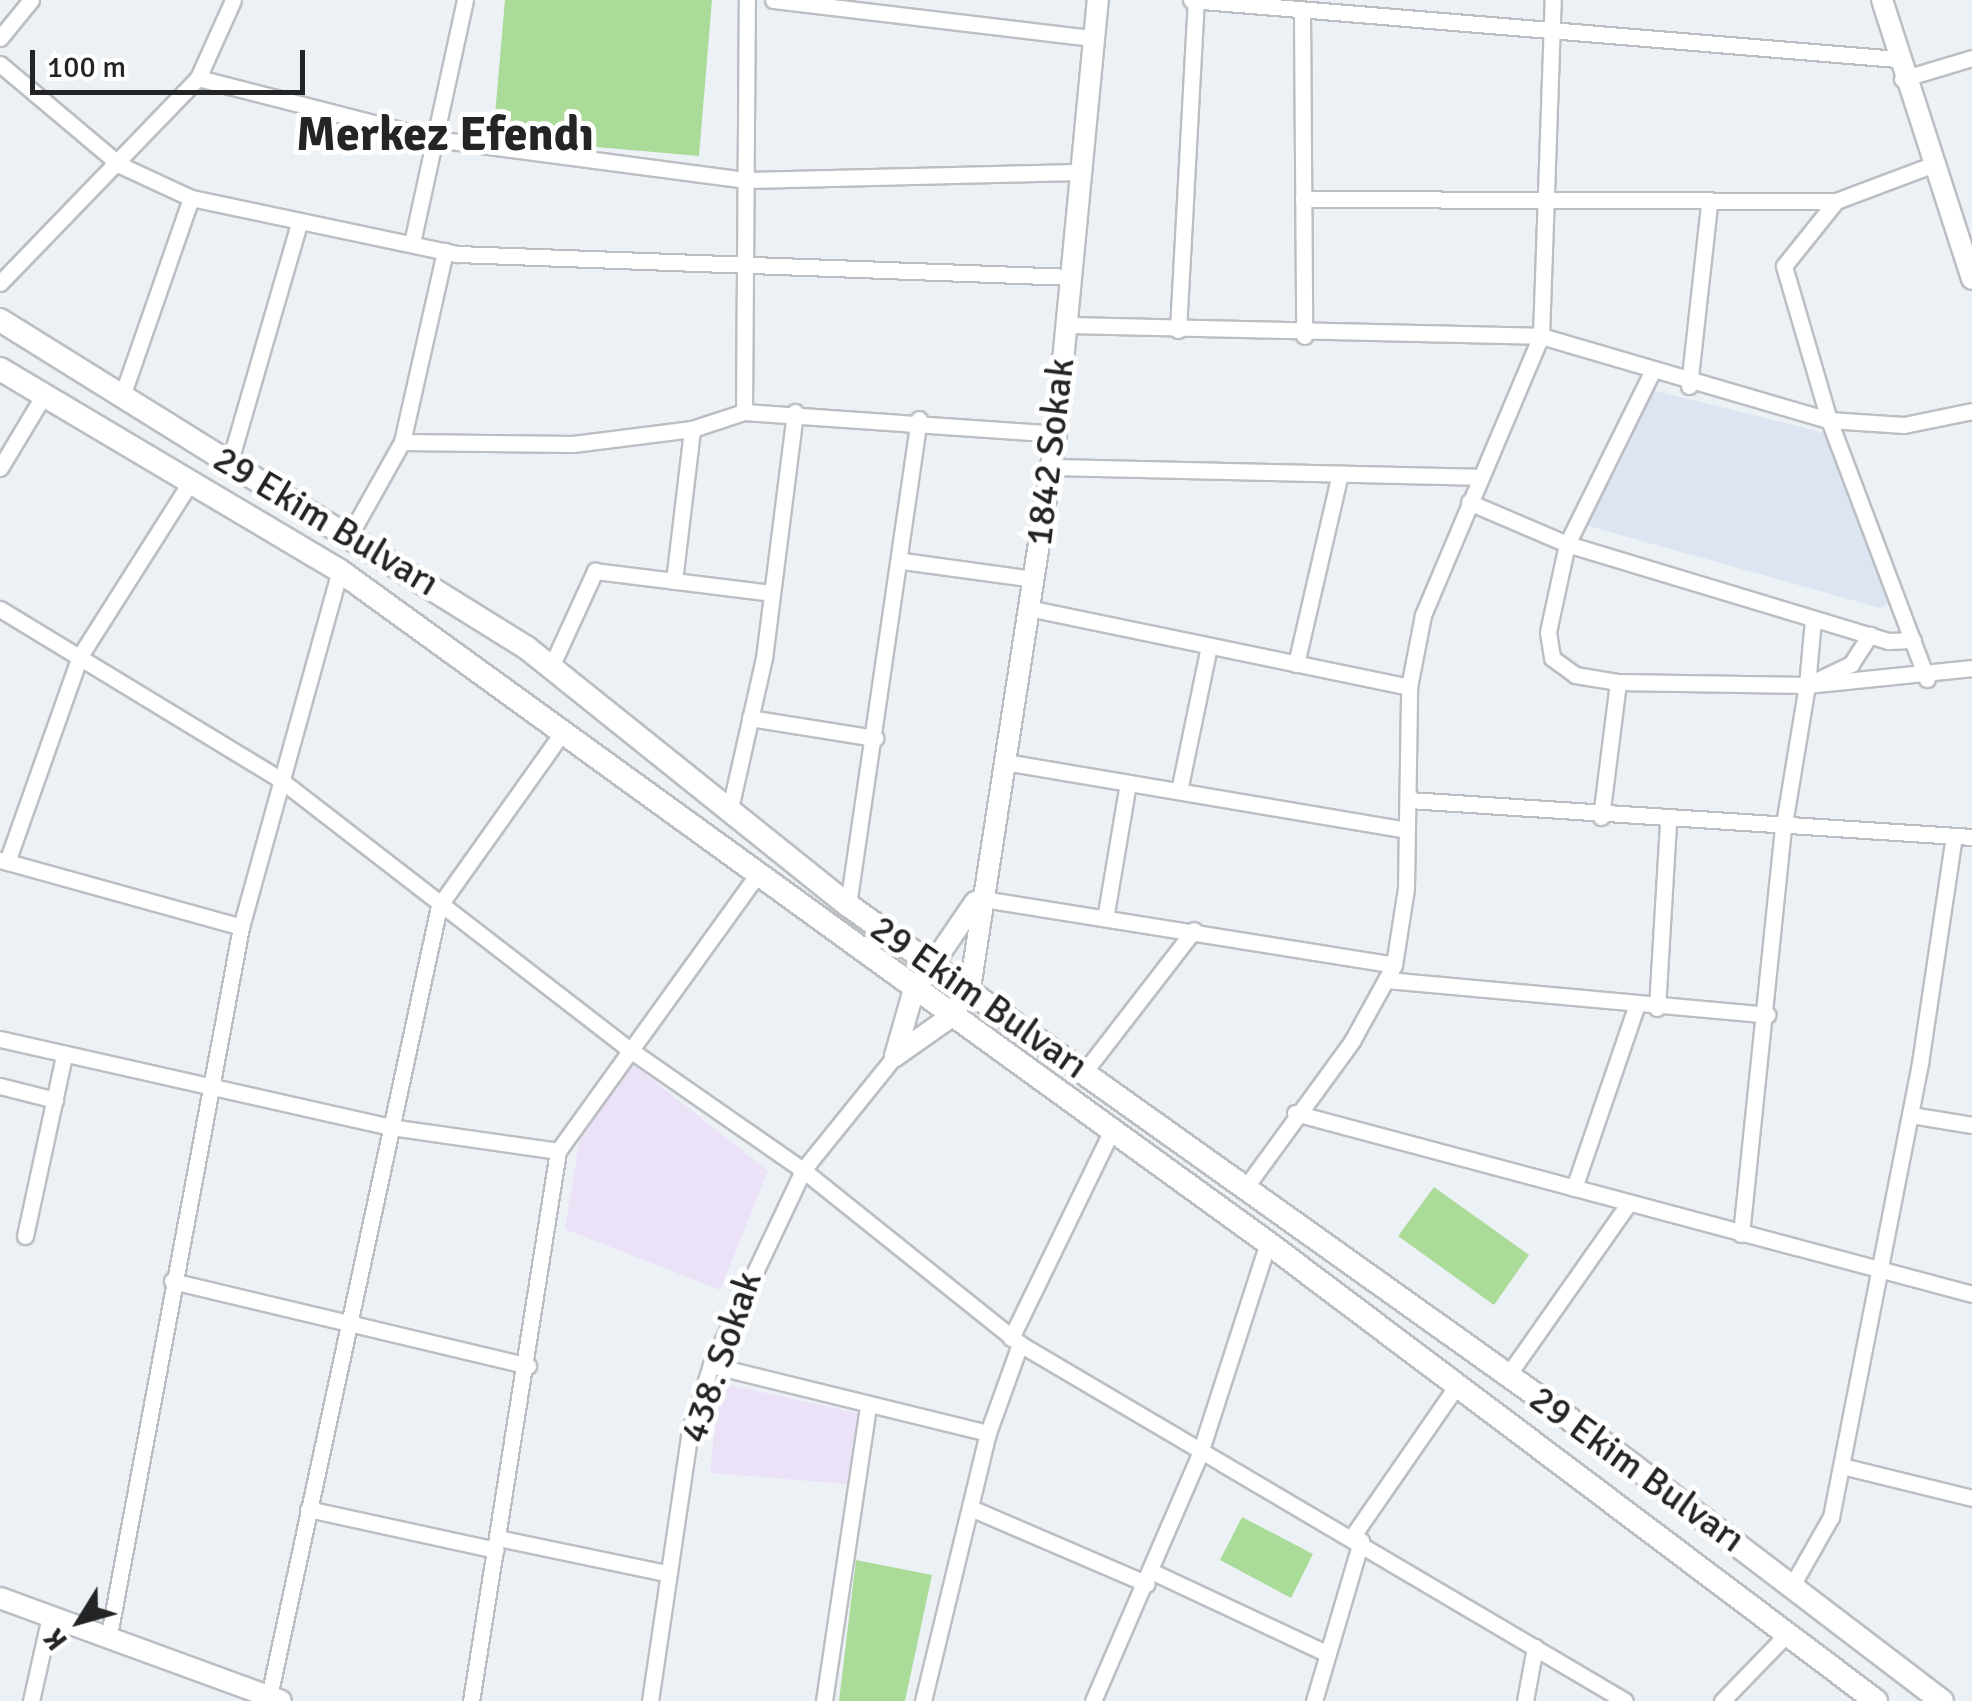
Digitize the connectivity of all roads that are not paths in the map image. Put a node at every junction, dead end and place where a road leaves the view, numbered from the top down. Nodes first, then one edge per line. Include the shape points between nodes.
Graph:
1 (31, 0) edge
2 (233, 0) edge
3 (464, 0) edge
4 (747, 0) edge
5 (773, 0) edge
6 (1098, 0) edge
7 (1194, 0) edge
8 (1553, 0) edge
9 (1882, 0) edge
10 (1296, 8) edge
11 (1550, 32) junction
12 (0, 38) edge
13 (1094, 38) junction
14 (1972, 58) edge
15 (0, 64) edge
16 (1900, 69) junction
17 (198, 78) junction
18 (434, 139) junction
19 (120, 165) junction
20 (1932, 165) junction
21 (1080, 172) junction
22 (746, 180) junction
23 (1540, 197) junction
24 (191, 198) junction
25 (1303, 199) junction
26 (1836, 202) junction
27 (1710, 205) junction
28 (299, 223) junction
29 (412, 243) junction
30 (445, 251) junction
31 (742, 266) junction
32 (1072, 277) junction
33 (1972, 279) edge
34 (0, 284) edge
35 (0, 320) edge
36 (1065, 325) junction
37 (1178, 330) junction
38 (1304, 336) junction
39 (1541, 336) junction
40 (0, 370) edge
41 (1651, 374) junction
42 (1689, 386) junction
43 (42, 398) junction
44 (121, 400) junction
45 (1972, 411) edge
46 (744, 412) junction
47 (795, 412) junction
48 (919, 419) junction
49 (1829, 420) junction
50 (692, 429) junction
51 (1056, 434) junction
52 (402, 442) junction
53 (230, 461) junction
54 (1051, 466) junction
55 (0, 468) edge
56 (1340, 474) junction
57 (1479, 477) junction
58 (190, 482) junction
59 (1468, 502) junction
60 (352, 531) junction
61 (1567, 544) junction
62 (903, 561) junction
63 (340, 571) junction
64 (1035, 579) junction
65 (674, 581) junction
66 (772, 592) junction
67 (0, 608) edge
68 (1033, 609) junction
69 (1814, 618) junction
70 (1870, 635) junction
71 (1913, 640) junction
72 (1209, 646) junction
73 (80, 656) junction
74 (1296, 664) junction
75 (551, 667) junction
76 (1972, 668) edge
77 (1927, 679) junction
78 (1618, 682) junction
79 (1807, 686) junction
80 (1409, 687) junction
81 (750, 718) junction
82 (564, 730) junction
83 (875, 738) junction
84 (1011, 764) junction
85 (278, 778) junction
86 (1128, 783) junction
87 (1179, 792) junction
88 (1408, 800) junction
89 (730, 813) junction
90 (1601, 817) junction
91 (1668, 822) junction
92 (1402, 829) junction
93 (1783, 830) junction
94 (1972, 837) edge
95 (1953, 841) junction
96 (3, 861) edge
97 (757, 875) junction
98 (977, 899) junction
99 (439, 906) junction
100 (848, 906) junction
101 (1106, 913) junction
102 (241, 927) junction
103 (1194, 930) junction
104 (933, 963) junction
105 (1394, 965) junction
106 (1386, 980) junction
107 (970, 988) junction
108 (913, 993) junction
109 (1636, 1007) junction
110 (1656, 1008) junction
111 (1767, 1015) junction
112 (949, 1018) junction
113 (0, 1039) edge
114 (626, 1047) junction
115 (64, 1055) junction
116 (895, 1056) junction
117 (1084, 1072) junction
118 (0, 1086) edge
119 (210, 1087) junction
120 (55, 1100) junction
121 (1295, 1113) junction
122 (1911, 1116) junction
123 (1972, 1125) edge
124 (390, 1127) junction
125 (1112, 1130) junction
126 (558, 1151) junction
127 (804, 1170) junction
128 (1244, 1188) junction
129 (1574, 1188) junction
130 (1629, 1203) junction
131 (1742, 1234) junction
132 (25, 1236) dead end
133 (1268, 1243) junction
134 (1882, 1272) junction
135 (172, 1281) junction
136 (1972, 1294) edge
137 (348, 1324) junction
138 (1016, 1341) junction
139 (528, 1366) junction
140 (711, 1366) junction
141 (1508, 1375) junction
142 (1458, 1384) junction
143 (868, 1407) junction
144 (988, 1433) junction
145 (1199, 1456) junction
146 (1842, 1466) junction
147 (1972, 1498) edge
148 (308, 1509) junction
149 (973, 1509) junction
150 (1357, 1539) junction
151 (497, 1544) junction
152 (666, 1573) junction
153 (1150, 1578) junction
154 (1794, 1582) junction
155 (0, 1598) edge
156 (50, 1616) junction
157 (1788, 1632) junction
158 (109, 1634) junction
159 (1535, 1647) junction
160 (1328, 1654) junction
161 (272, 1700) edge
162 (31, 1701) edge
163 (471, 1701) edge
164 (650, 1701) edge
165 (824, 1701) edge
166 (923, 1701) edge
167 (1093, 1701) edge
168 (1314, 1701) edge
169 (1525, 1701) edge
170 (1625, 1701) edge
171 (1722, 1701) edge
172 (1876, 1701) edge
173 (1942, 1701) edge

1 - 12 street
2 - 17 street
3 - 18 street
4 - 22 street
5 - 13 street
6 - 13 street, 1842 Sokak
7 - 10 street
7 - 37 street
8 - 11 street
9 - 16 street
10 - 11 street
10 - 25 street
11 - 16 street
11 - 23 street
13 - 21 street, 1842 Sokak
14 - 16 street
15 - 19 street
16 - 20 street
17 - 18 street
17 - 19 street
18 - 22 street
18 - 29 street
19 - 24 street
19 - 34 street
20 - 26 street
20 - 33 street
21 - 22 street
21 - 32 street, 1842 Sokak
22 - 31 street
23 - 25 street
23 - 27 street
23 - 39 street
24 - 28 street
24 - 44 street
25 - 38 street
26 - 27 street
26 - 49 street via 1784,266
27 - 42 street
28 - 29 street
28 - 53 street
29 - 30 street
30 - 31 street
30 - 52 street
31 - 32 street
31 - 46 street
32 - 36 street, 1842 Sokak
35 - 44 main road, 29 Ekim Bulvarı
36 - 37 street
36 - 51 street, 1842 Sokak
37 - 38 street
38 - 39 street
39 - 41 street
39 - 57 street
40 - 43 main road, 29 Ekim Bulvarı
41 - 42 street
41 - 61 street
42 - 49 street
43 - 55 street
43 - 58 main road, 29 Ekim Bulvarı
44 - 53 main road, 29 Ekim Bulvarı
45 - 49 street via 1904,425
46 - 47 street
46 - 50 street
47 - 48 street
47 - 66 street
48 - 51 street
48 - 62 street
49 - 71 street
50 - 52 street via 573,444
50 - 65 street
51 - 54 street, 1842 Sokak
52 - 60 street
53 - 60 main road, 29 Ekim Bulvarı
54 - 56 street
54 - 64 street, 1842 Sokak
56 - 57 street
56 - 74 street
57 - 59 street
58 - 63 main road, 29 Ekim Bulvarı
58 - 73 street
59 - 61 street
59 - 80 street via 1423,615
60 - 75 main road, 29 Ekim Bulvarı
61 - 69 street
61 - 78 street via 1548,632 1552,658 1575,675
62 - 64 street
62 - 83 street
63 - 82 main road, 29 Ekim Bulvarı
63 - 85 street
64 - 68 street, 1842 Sokak
65 - 66 street
65 - 75 street via 595,571
66 - 81 street
67 - 73 street
68 - 72 street
68 - 84 street, 1842 Sokak
69 - 70 street
69 - 79 street
70 - 71 street
70 - 79 street via 1851,664
71 - 77 street
72 - 74 street
72 - 87 street
73 - 85 street
73 - 96 street
74 - 80 street
75 - 89 main road, 29 Ekim Bulvarı
76 - 77 street
77 - 79 street
78 - 79 street
78 - 90 street
79 - 93 street
80 - 88 street
81 - 83 street
81 - 89 street
82 - 97 main road, 29 Ekim Bulvarı
82 - 99 street
83 - 100 street
84 - 86 street
84 - 98 street, 1842 Sokak
85 - 99 street
85 - 102 street
86 - 87 street
86 - 101 street
87 - 92 street
88 - 90 street
88 - 92 street
89 - 100 main road, 29 Ekim Bulvarı
90 - 91 street
91 - 93 street
91 - 110 street
92 - 105 street via 1406,888
93 - 95 street
93 - 111 street
94 - 95 street
95 - 122 street
96 - 102 street
97 - 108 main road, 29 Ekim Bulvarı
97 - 114 street
98 - 101 street
98 - 104 street
98 - 107 street
99 - 114 street
99 - 124 street
100 - 104 main road, 29 Ekim Bulvarı
101 - 103 street
102 - 119 street
103 - 105 street
103 - 117 street
104 - 107 main road, 29 Ekim Bulvarı
104 - 108 street
105 - 106 street
106 - 109 street
106 - 121 street
107 - 112 street
107 - 117 main road, 29 Ekim Bulvarı
108 - 112 main road, 29 Ekim Bulvarı
108 - 116 street
109 - 110 street
109 - 129 street
110 - 111 street
111 - 131 street
112 - 116 street
112 - 125 main road, 29 Ekim Bulvarı
113 - 115 street
114 - 126 street
114 - 127 street
115 - 119 street
115 - 120 street
116 - 127 street, 438. Sokak
117 - 128 main road, 29 Ekim Bulvarı
118 - 120 street
119 - 124 street
119 - 135 street
120 - 132 street
121 - 128 street
121 - 129 street
122 - 123 street
122 - 134 street
124 - 126 street
124 - 137 street
125 - 133 main road, 29 Ekim Bulvarı
125 - 138 street
126 - 139 street
127 - 138 street
127 - 140 street, 438. Sokak
128 - 141 main road, 29 Ekim Bulvarı
129 - 130 street
130 - 131 street
130 - 141 street
131 - 134 street
133 - 142 main road, 29 Ekim Bulvarı
133 - 145 street
134 - 136 street
134 - 146 street
135 - 137 street
135 - 158 street
137 - 139 street
137 - 148 street
138 - 144 street
138 - 145 street
139 - 151 street
140 - 143 street
140 - 152 street, 438. Sokak via 690,1430
141 - 154 main road, 29 Ekim Bulvarı
142 - 150 street
142 - 157 main road, 29 Ekim Bulvarı
143 - 144 street
143 - 165 street
144 - 149 street
145 - 150 street
145 - 153 street
146 - 147 street
146 - 154 street via 1816,1555
148 - 151 street
148 - 161 street
149 - 153 street
149 - 166 street
150 - 159 street
150 - 160 street
151 - 152 street
151 - 163 street
152 - 164 street, 438. Sokak
153 - 160 street
153 - 167 street
154 - 173 main road, 29 Ekim Bulvarı
155 - 156 street
156 - 158 street
156 - 162 street
157 - 171 street
157 - 172 main road, 29 Ekim Bulvarı
158 - 161 street
159 - 169 street
159 - 170 street
160 - 168 street

